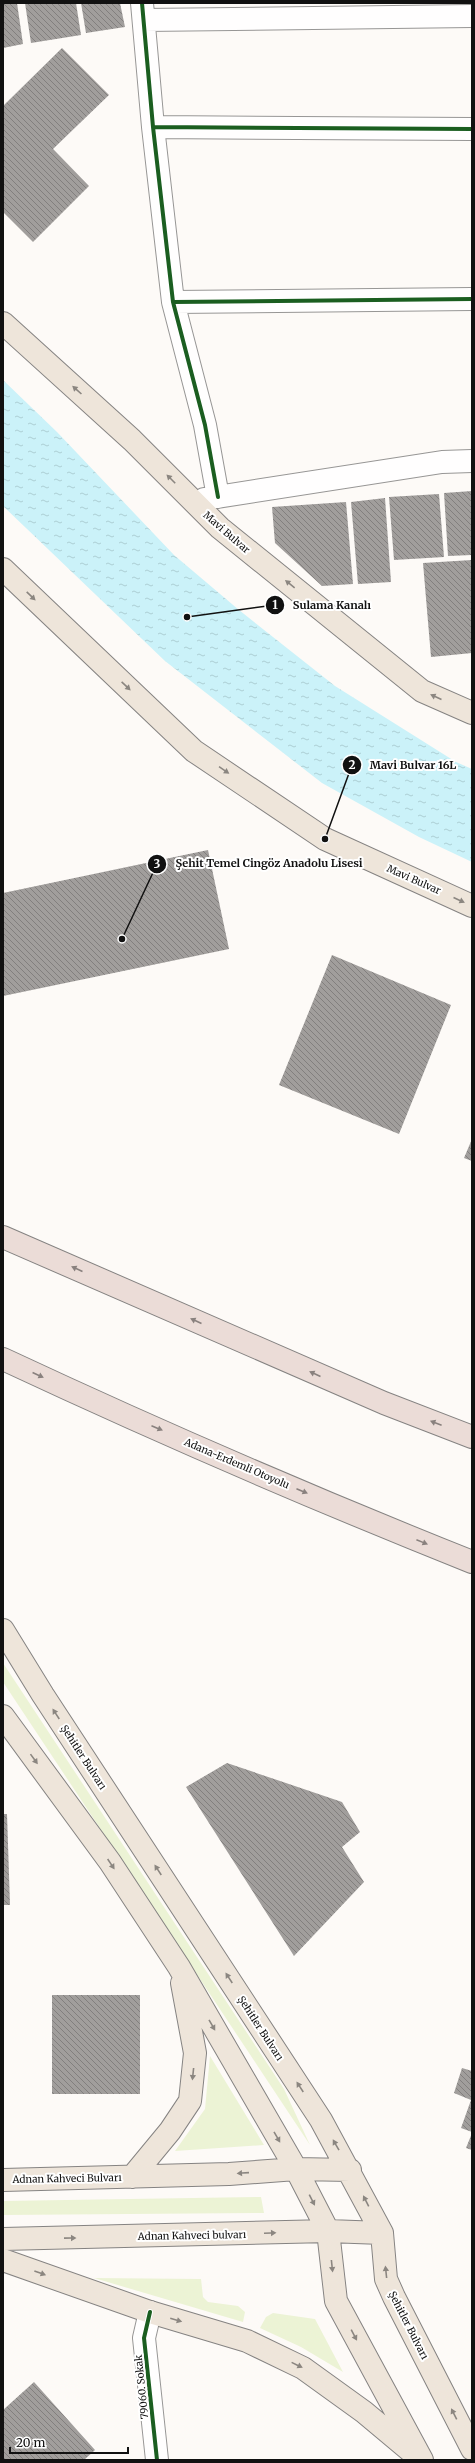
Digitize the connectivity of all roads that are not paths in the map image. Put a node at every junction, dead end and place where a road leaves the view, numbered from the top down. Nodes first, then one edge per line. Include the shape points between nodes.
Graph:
1 (143, 11) edge
2 (472, 16) edge
3 (154, 127) junction
4 (472, 130) edge
5 (472, 299) edge
6 (173, 302) junction
7 (3, 324) edge
8 (472, 461) edge
9 (218, 497) junction
10 (193, 501) junction
11 (3, 569) edge
12 (472, 713) edge
13 (472, 906) edge
14 (3, 1237) edge
15 (3, 1359) edge
16 (472, 1437) edge
17 (472, 1562) edge
18 (3, 1630) edge
19 (3, 1716) edge
20 (179, 1967) junction
21 (296, 2169) junction
22 (350, 2170) junction
23 (132, 2177) junction
24 (3, 2180) edge
25 (328, 2231) junction
26 (382, 2233) junction
27 (3, 2239) edge
28 (3, 2260) edge
29 (150, 2312) junction
30 (472, 2449) edge
31 (157, 2460) edge
32 (421, 2460) edge

1 - 2 street
1 - 3 street
3 - 4 street
3 - 6 street
5 - 6 street
6 - 9 street via 205,425
10 -> 7 main road, Mavi Bulvar via 132,440
8 - 9 street via 442,462
9 - 10 street
12 -> 10 main road, Mavi Bulvar via 422,691 220,528
11 -> 13 main road, Mavi Bulvar via 194,751 325,839
16 -> 14 highway via 384,1403
15 -> 17 highway, Adana-Erdemli Otoyolu via 386,1527
22 -> 18 main road, Şehitler Bulvarı via 321,2120
19 -> 20 main road via 110,1862
20 -> 21 main road
20 -> 23 main road via 195,2053 190,2101 170,2131
21 - 22 main road, Adnan Kahveci bulvarı
21 -> 23 main road, Adnan Kahveci bulvarı
21 -> 25 main road
26 -> 22 main road, Şehitler Bulvarı
23 - 24 main road, Adnan Kahveci Bulvarı
25 - 26 main road, Adnan Kahveci bulvarı
27 -> 25 main road, Adnan Kahveci bulvarı
25 -> 32 main road via 336,2301
30 -> 26 main road, Şehitler Bulvarı via 386,2279
28 -> 29 main road
29 - 31 street, 79060. Sokak via 144,2338
29 -> 32 main road via 247,2341 303,2368 364,2412

